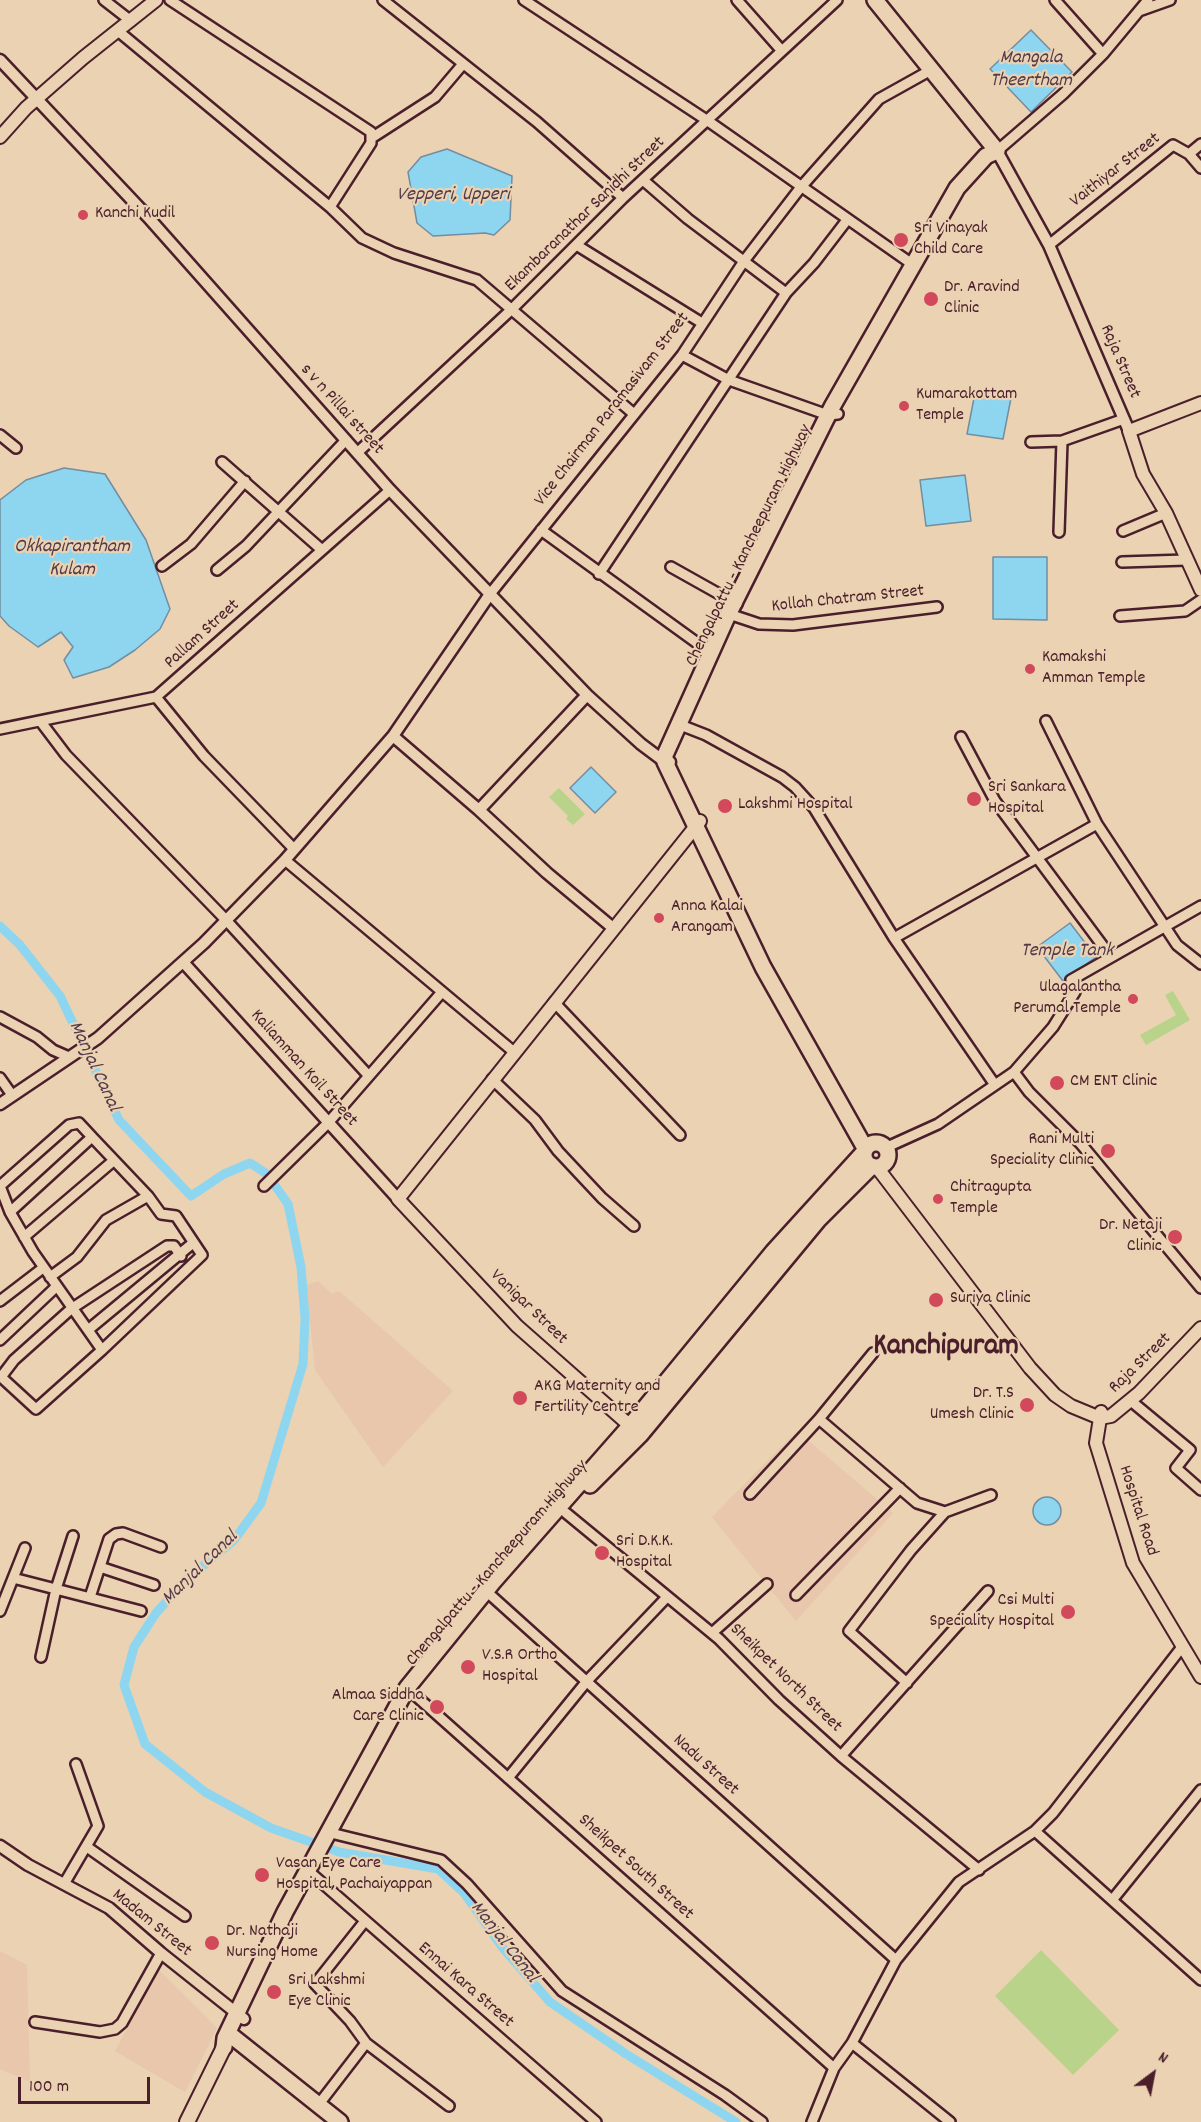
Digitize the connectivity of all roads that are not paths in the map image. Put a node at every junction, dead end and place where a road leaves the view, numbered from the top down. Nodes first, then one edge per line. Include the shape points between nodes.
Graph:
1 (105, 0) edge
2 (156, 0) edge
3 (170, 0) edge
4 (382, 0) edge
5 (524, 0) edge
6 (737, 0) edge
7 (837, 0) edge
8 (874, 0) edge
9 (1055, 0) edge
10 (1148, 0) edge
11 (1170, 0) edge
12 (1139, 11) junction
13 (131, 21) junction
14 (118, 31) junction
15 (782, 51) junction
16 (1103, 54) junction
17 (0, 60) edge
18 (463, 64) junction
19 (931, 70) junction
20 (37, 99) junction
21 (708, 122) junction
22 (0, 137) edge
23 (373, 137) junction
24 (1201, 144) edge
25 (997, 151) junction
26 (1189, 154) junction
27 (1201, 168) edge
28 (643, 180) junction
29 (801, 187) junction
30 (623, 198) junction
31 (330, 207) junction
32 (847, 220) junction
33 (1049, 245) junction
34 (578, 246) junction
35 (744, 261) junction
36 (912, 264) junction
37 (786, 293) junction
38 (512, 309) junction
39 (702, 323) junction
40 (682, 355) junction
41 (729, 380) junction
42 (1201, 403) edge
43 (634, 414) junction
44 (833, 414) junction
45 (1127, 425) junction
46 (0, 435) edge
47 (345, 440) junction
48 (1062, 441) junction
49 (1031, 442) dead end
50 (16, 448) dead end
51 (357, 453) junction
52 (222, 462) dead end
53 (245, 481) junction
54 (390, 490) junction
55 (278, 509) junction
56 (1166, 513) junction
57 (541, 530) junction
58 (1123, 531) dead end
59 (1059, 532) dead end
60 (322, 550) junction
61 (1186, 560) junction
62 (1122, 562) dead end
63 (162, 566) dead end
64 (671, 567) dead end
65 (217, 570) dead end
66 (599, 574) junction
67 (1201, 590) edge
68 (490, 594) junction
69 (1201, 600) edge
70 (937, 607) dead end
71 (734, 610) junction
72 (1120, 616) dead end
73 (711, 653) junction
74 (587, 695) junction
75 (156, 697) junction
76 (1046, 721) dead end
77 (41, 722) junction
78 (683, 726) junction
79 (0, 729) edge
80 (393, 736) junction
81 (961, 737) dead end
82 (669, 742) junction
83 (641, 744) junction
84 (669, 762) junction
85 (479, 810) junction
86 (698, 822) junction
87 (1097, 824) junction
88 (294, 849) junction
89 (1039, 858) junction
90 (285, 860) junction
91 (1201, 906) edge
92 (226, 920) junction
93 (613, 928) junction
94 (1166, 928) junction
95 (894, 938) junction
96 (1111, 957) junction
97 (183, 962) junction
98 (1201, 964) edge
99 (442, 993) junction
100 (554, 1002) junction
101 (0, 1017) edge
102 (514, 1052) junction
103 (69, 1057) junction
104 (1014, 1072) junction
105 (368, 1076) junction
106 (0, 1078) edge
107 (492, 1079) junction
108 (995, 1085) junction
109 (12, 1095) junction
110 (0, 1104) edge
111 (328, 1123) junction
112 (680, 1135) dead end
113 (92, 1137) junction
114 (874, 1155) junction
115 (112, 1162) junction
116 (0, 1186) edge
117 (264, 1186) dead end
118 (148, 1196) junction
119 (398, 1199) junction
120 (6, 1211) edge
121 (634, 1226) dead end
122 (24, 1237) junction
123 (193, 1243) junction
124 (181, 1256) junction
125 (43, 1268) junction
126 (50, 1277) junction
127 (56, 1287) junction
128 (1201, 1288) edge
129 (0, 1301) edge
130 (71, 1309) junction
131 (1201, 1321) edge
132 (88, 1330) junction
133 (1197, 1334) edge
134 (0, 1340) edge
135 (102, 1350) junction
136 (873, 1353) dead end
137 (1, 1377) edge
138 (1131, 1401) junction
139 (1100, 1415) junction
140 (819, 1419) junction
141 (635, 1431) junction
142 (900, 1488) junction
143 (1201, 1490) edge
144 (750, 1494) dead end
145 (991, 1495) dead end
146 (945, 1512) junction
147 (566, 1513) junction
148 (73, 1536) dead end
149 (161, 1547) dead end
150 (25, 1548) dead end
151 (100, 1567) junction
152 (13, 1578) junction
153 (767, 1584) dead end
154 (154, 1585) dead end
155 (56, 1589) junction
156 (988, 1591) dead end
157 (489, 1594) junction
158 (796, 1594) dead end
159 (90, 1597) junction
160 (667, 1597) junction
161 (0, 1611) edge
162 (141, 1611) dead end
163 (712, 1633) junction
164 (1182, 1647) junction
165 (41, 1657) dead end
166 (1201, 1677) edge
167 (587, 1682) junction
168 (907, 1683) junction
169 (410, 1691) junction
170 (841, 1756) junction
171 (76, 1764) dead end
172 (508, 1778) junction
173 (1201, 1790) edge
174 (1035, 1831) junction
175 (329, 1840) junction
176 (0, 1846) edge
177 (87, 1847) junction
178 (979, 1870) junction
179 (313, 1875) junction
180 (64, 1884) junction
181 (1113, 1899) junction
182 (185, 1916) dead end
183 (365, 1921) junction
184 (161, 1953) junction
185 (896, 1960) junction
186 (1201, 1980) edge
187 (241, 2017) junction
188 (34, 2022) dead end
189 (228, 2039) junction
190 (366, 2043) junction
191 (852, 2043) junction
192 (834, 2068) junction
193 (319, 2104) junction
194 (449, 2106) dead end
195 (186, 2122) edge
196 (331, 2122) edge
197 (340, 2122) edge
198 (596, 2122) edge
199 (762, 2122) edge
200 (812, 2122) edge
201 (950, 2122) edge

1 - 13 street
2 - 13 main road
3 - 23 street via 369,129
4 - 18 street
5 - 21 street
6 - 15 street
7 - 15 street, Ekambaranathar Sanidhi Street
8 - 19 highway
9 - 16 street
10 - 12 street
11 - 12 street
12 - 16 street
13 - 14 main road
14 - 20 main road
14 - 31 street
15 - 21 street, Ekambaranathar Sanidhi Street
16 - 25 street
17 - 20 street, s v n Pillai street
18 - 23 street via 435,97
18 - 30 street via 537,122
19 - 25 highway
19 - 29 street, Vice Chairman Paramasivam Street via 879,99
20 - 22 main road
20 - 47 street, s v n Pillai street via 148,217
21 - 28 street, Ekambaranathar Sanidhi Street
21 - 29 street
23 - 31 street
24 - 26 street
25 - 33 street, Raja Street
25 - 36 highway via 986,156 957,188
25 - 44 highway, Chengalpattu - Kancheepuram Highway via 967,188 917,268
26 - 27 street, Vaithiyar Street
26 - 33 street, Vaithiyar Street via 1173,145
28 - 30 street, Ekambaranathar Sanidhi Street
28 - 35 street
29 - 32 street
29 - 35 street, Vice Chairman Paramasivam Street
30 - 34 street, Ekambaranathar Sanidhi Street
31 - 38 street via 369,243 469,276
32 - 36 street
32 - 37 street
33 - 45 street, Raja Street
34 - 38 street, Ekambaranathar Sanidhi Street
34 - 39 street
35 - 37 street
35 - 39 street, Vice Chairman Paramasivam Street
36 - 44 highway
37 - 41 street
38 - 43 street
38 - 51 street, Ekambaranathar Sanidhi Street
39 - 40 street, Vice Chairman Paramasivam Street
40 - 41 street
40 - 43 street, Vice Chairman Paramasivam Street
41 - 44 street
41 - 66 street
42 - 45 main road
43 - 57 street, Vice Chairman Paramasivam Street
44 - 71 highway
45 - 48 street
45 - 56 main road, Raja Street via 1143,474
46 - 50 street
47 - 51 street, s v n Pillai street
47 - 55 street
48 - 49 street
48 - 59 street
51 - 54 street, s v n Pillai street
52 - 53 street
53 - 55 street
53 - 63 street via 190,544
54 - 60 street, Pallam Street
54 - 68 street, s v n Pillai street
55 - 60 street
55 - 65 street via 246,546
56 - 58 street
56 - 61 main road, Raja Street
57 - 66 street
57 - 68 street, Vice Chairman Paramasivam Street
60 - 75 street, Pallam Street
61 - 62 street
61 - 67 main road, Raja Street
64 - 71 street, Kollah Chatram Street
66 - 73 street
68 - 74 street, s v n Pillai street
68 - 80 street
69 - 72 street via 1185,611
70 - 71 street, Kollah Chatram Street via 793,625 759,624
71 - 73 highway
71 - 78 highway, Chengalpattu - Kancheepuram Highway
73 - 82 highway
74 - 83 street, s v n Pillai street
74 - 85 street
75 - 77 street, Pallam Street
75 - 88 street via 204,756
76 - 87 street
77 - 79 street, Pallam Street
77 - 92 street via 66,755
78 - 84 highway, Chengalpattu - Kancheepuram Highway
78 - 95 street via 744,754 795,786 814,808
80 - 85 street
80 - 88 street
81 - 89 street via 995,801
82 - 83 street via 652,748
82 - 84 highway
83 - 84 street, s v n Pillai street
84 - 86 highway
85 - 93 street
86 - 93 main road
86 - 114 highway
87 - 89 street
87 - 94 street
88 - 90 street
89 - 95 street
89 - 96 street
90 - 92 street
90 - 99 street
91 - 94 street
92 - 97 street
92 - 105 street
93 - 100 main road
94 - 96 street
94 - 98 street via 1177,945
95 - 108 street
96 - 104 street via 1071,980 1075,992 1053,1027
97 - 103 street via 98,1038
97 - 111 street, Kaliamman Koil Street
99 - 102 street
99 - 105 street
100 - 102 main road
100 - 112 street
101 - 103 street
102 - 107 main road
103 - 109 street
104 - 108 street
104 - 128 street via 1081,1144
105 - 111 street
106 - 109 street
107 - 119 main road
107 - 121 street via 535,1120 602,1198
108 - 114 street via 938,1124
109 - 110 street
111 - 117 street
111 - 119 street, Kaliamman Koil Street
113 - 115 street
113 - 116 street via 79,1123 69,1125
113 - 120 street
114 - 139 main road via 1048,1379
114 - 141 highway via 773,1252
115 - 118 street
115 - 122 street
116 - 120 street
118 - 123 street via 161,1214 176,1216
118 - 126 street via 106,1220 77,1257
119 - 141 main road, Vanigar Street via 517,1326
120 - 122 street
122 - 125 street
123 - 124 street
123 - 135 street via 201,1257
124 - 130 street via 174,1246 167,1246
124 - 132 street
125 - 126 street
125 - 129 street
126 - 127 street
127 - 130 street
127 - 134 street
130 - 132 street
130 - 137 street via 14,1360
131 - 133 main road, Raja Street
132 - 135 street
133 - 138 main road, Raja Street
133 - 139 main road, Raja Street via 1121,1402
135 - 137 street via 36,1409
136 - 140 street
138 - 139 main road, Raja Street via 1111,1416
138 - 143 street via 1190,1450 1176,1468
139 - 164 main road, Hospital Road via 1096,1443 1133,1563
140 - 142 street
140 - 144 street
141 - 147 highway, Chengalpattu - Kancheepuram Highway
141 - 157 highway
142 - 146 street via 917,1503
142 - 158 street
145 - 146 street
146 - 168 street via 849,1631
147 - 157 highway, Chengalpattu - Kancheepuram Highway
147 - 160 street, Sheikpet North Street
148 - 155 street
149 - 151 street via 116,1534 109,1539
150 - 152 street
151 - 154 street
151 - 159 street
152 - 155 street
152 - 161 street
153 - 163 street
155 - 159 street
155 - 165 street
156 - 168 street
157 - 167 street, Nadu Street
157 - 169 highway
159 - 162 street
160 - 163 street, Sheikpet North Street
160 - 167 street
163 - 170 street, Sheikpet North Street
164 - 166 main road, Hospital Road
164 - 174 street
167 - 172 street
167 - 185 street, Nadu Street
168 - 170 street
169 - 172 street, Sheikpet South Street
169 - 175 highway
170 - 178 street, Sheikpet North Street
171 - 177 street via 98,1826
172 - 192 street, Sheikpet South Street
173 - 181 street
174 - 178 street
174 - 181 street
175 - 179 highway
175 - 187 highway via 285,1912
175 - 199 street via 441,1860 562,1991
176 - 180 street, Madam Street
177 - 180 street
177 - 182 street
178 - 185 street via 959,1882
179 - 183 street, Ennai Kara Street
179 - 187 highway
180 - 184 street, Madam Street via 109,1908
181 - 186 street
183 - 190 street via 315,1984
183 - 198 street, Ennai Kara Street
184 - 187 street, Madam Street
184 - 188 street via 115,2029 100,2032
185 - 191 street
187 - 189 highway
189 - 193 highway
189 - 195 main road
189 - 196 highway
190 - 193 street
190 - 194 street
191 - 192 street
191 - 201 street
192 - 200 street
193 - 197 highway

